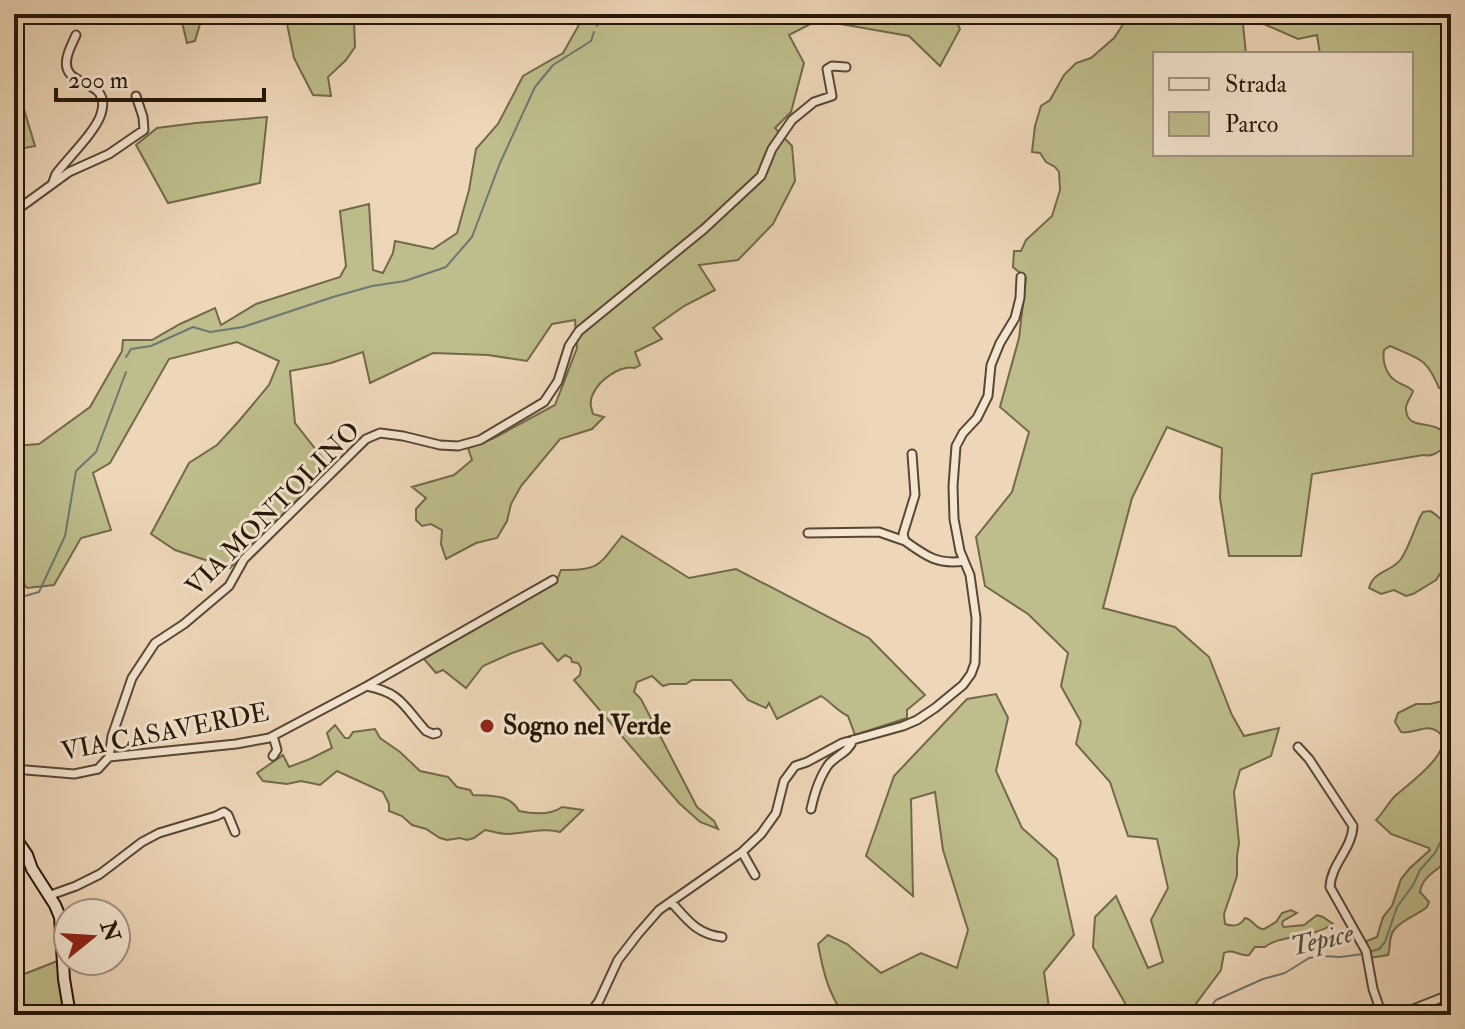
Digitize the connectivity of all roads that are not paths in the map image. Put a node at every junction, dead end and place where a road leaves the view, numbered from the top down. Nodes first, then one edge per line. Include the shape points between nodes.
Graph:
1 (76, 35) dead end
2 (846, 67) dead end
3 (136, 96) dead end
4 (52, 184) junction
5 (14, 212) edge
6 (1021, 277) dead end
7 (912, 454) dead end
8 (808, 533) dead end
9 (905, 541) junction
10 (964, 561) junction
11 (553, 580) dead end
12 (367, 686) junction
13 (437, 733) dead end
14 (273, 736) junction
15 (853, 740) junction
16 (1298, 747) dead end
17 (273, 756) dead end
18 (109, 757) junction
19 (14, 769) edge
20 (811, 809) dead end
21 (235, 832) dead end
22 (14, 837) edge
23 (742, 852) junction
24 (755, 875) dead end
25 (48, 896) junction
26 (671, 902) junction
27 (722, 937) dead end
28 (1451, 994) edge
29 (70, 1015) edge
30 (589, 1015) edge
31 (1382, 1015) edge
32 (1398, 1015) edge

1 - 4 street via 67,69 71,77 100,93 102,112
2 - 18 street, VIA MONTOLINO via 827,69 832,96 814,102 792,120 761,176 579,331 544,402 480,440 458,446 380,433 366,439 244,559 229,586 155,643 132,678
3 - 4 street via 144,130
4 - 5 street
6 - 10 street via 1015,318 991,365 988,396 956,446 954,519
7 - 9 street via 915,495
8 - 9 street via 879,532
9 - 10 street via 940,562
10 - 15 street via 976,618 971,674 917,720
11 - 12 street, VIA CASAVERDE
12 - 13 street via 393,694 426,731
12 - 14 street, VIA CASAVERDE
14 - 17 street
14 - 18 street, VIA CASAVERDE
15 - 20 street via 830,764
15 - 23 street via 795,766 784,781 776,813
16 - 31 street via 1353,826 1330,887 1366,953
18 - 19 street, VIA CASAVERDE via 98,769 74,774
21 - 25 street via 224,812 159,833 100,874
22 - 25 street
23 - 24 street
23 - 26 street
25 - 29 street via 60,917
26 - 27 street via 697,930
26 - 30 street via 618,960
28 - 32 street

